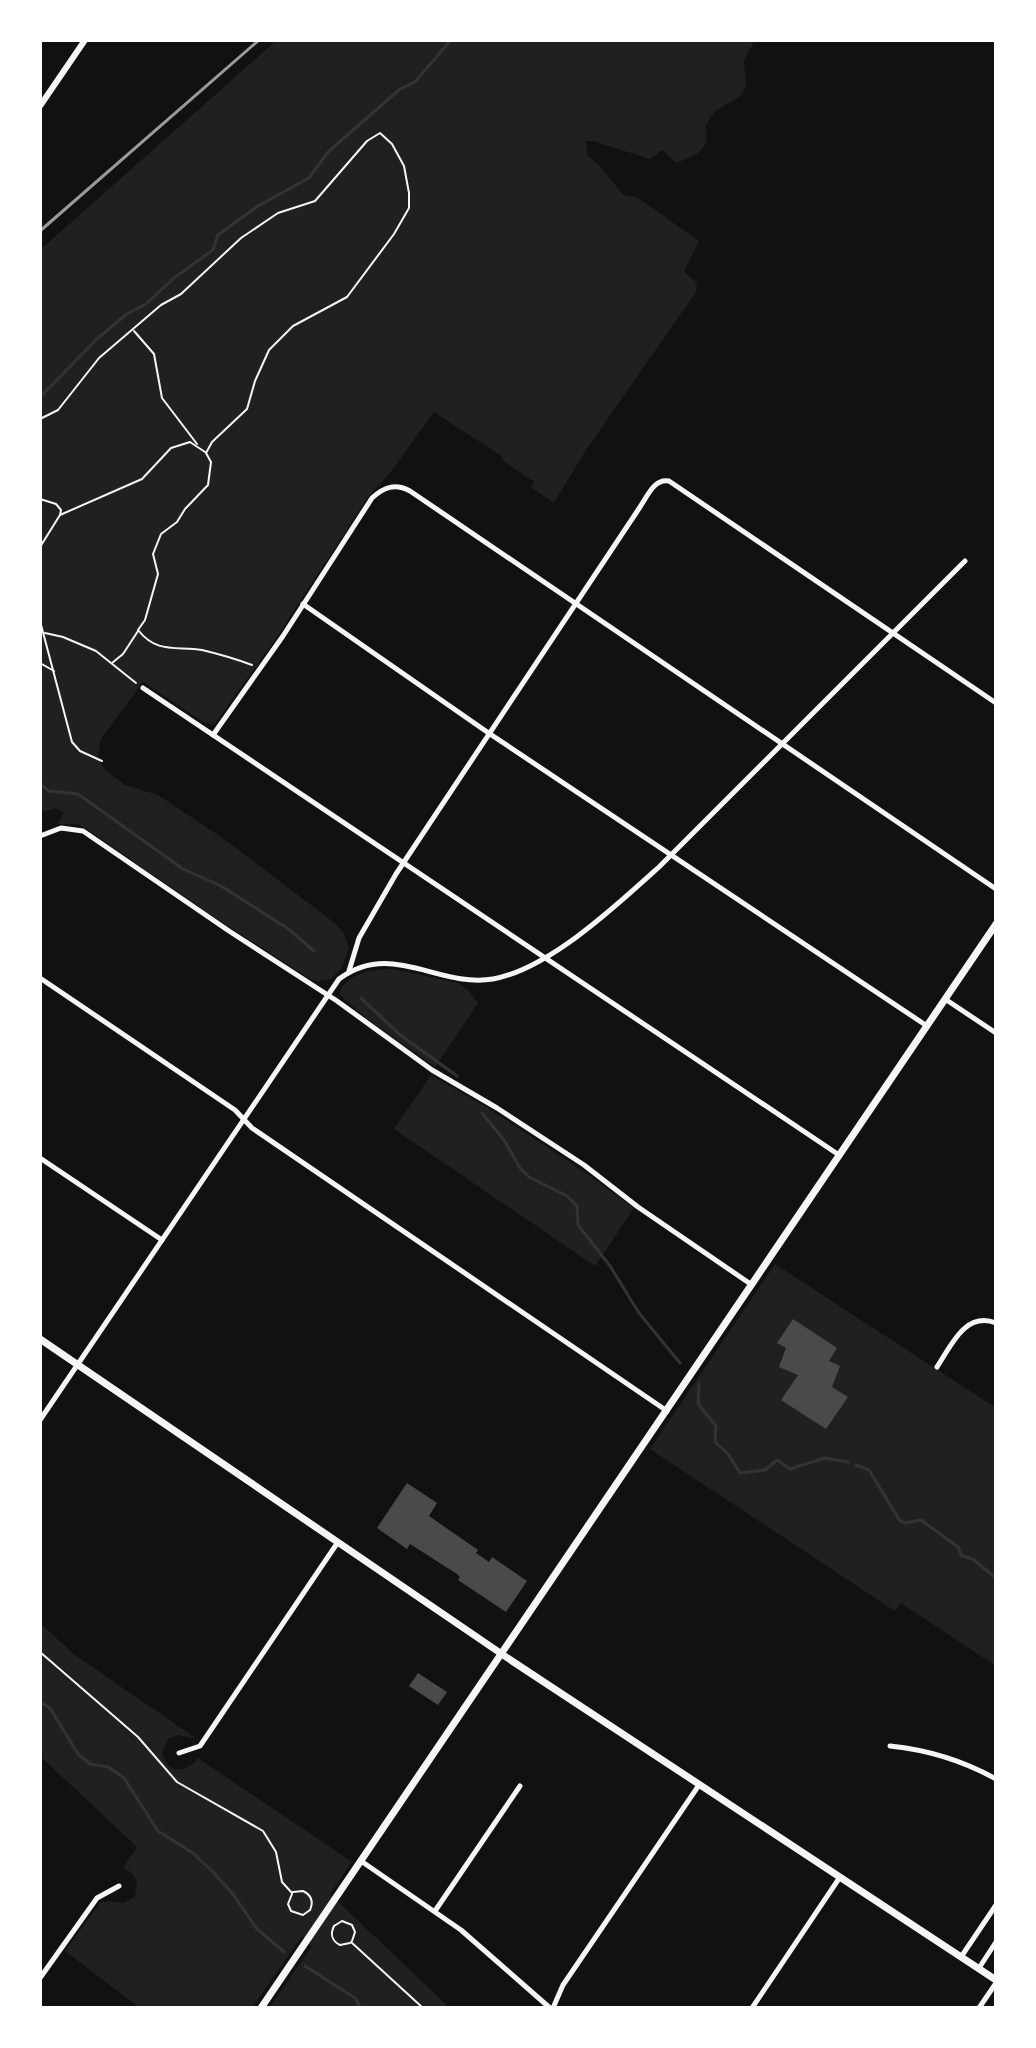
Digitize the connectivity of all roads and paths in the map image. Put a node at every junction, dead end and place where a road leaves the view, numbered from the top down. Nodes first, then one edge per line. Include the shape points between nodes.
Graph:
1 (85, 40) edge
2 (40, 106) edge
3 (133, 330) junction
4 (40, 419) edge
5 (198, 445) junction
6 (206, 453) junction
7 (40, 499) edge
8 (60, 515) junction
9 (40, 547) edge
10 (965, 561) dead end
11 (303, 604) junction
12 (576, 604) junction
13 (40, 621) edge
14 (138, 630) junction
15 (44, 632) junction
16 (892, 632) junction
17 (40, 663) edge
18 (111, 664) junction
19 (260, 669) junction
20 (55, 671) junction
21 (143, 688) joint
22 (996, 703) edge
23 (490, 734) junction
24 (213, 735) junction
25 (782, 744) junction
26 (102, 761) dead end
27 (40, 836) edge
28 (672, 854) junction
29 (404, 863) junction
30 (996, 889) edge
31 (996, 924) edge
32 (545, 957) junction
33 (349, 972) junction
34 (40, 978) edge
35 (328, 995) junction
36 (945, 999) junction
37 (927, 1026) junction
38 (996, 1033) edge
39 (244, 1120) junction
40 (839, 1155) junction
41 (40, 1158) edge
42 (163, 1240) junction
43 (752, 1285) junction
44 (996, 1323) edge
45 (40, 1339) edge
46 (78, 1364) junction
47 (937, 1367) dead end
48 (667, 1411) junction
49 (40, 1420) edge
50 (338, 1542) junction
51 (40, 1652) edge
52 (501, 1654) junction
53 (890, 1746) dead end
54 (179, 1753) dead end
55 (996, 1779) edge
56 (700, 1784) junction
57 (520, 1786) dead end
58 (361, 1861) junction
59 (840, 1877) junction
60 (119, 1886) dead end
61 (292, 1893) junction
62 (996, 1905) edge
63 (435, 1911) junction
64 (351, 1942) junction
65 (996, 1942) edge
66 (961, 1957) junction
67 (979, 1968) junction
68 (40, 1978) edge
69 (996, 1981) edge
70 (261, 2008) edge
71 (423, 2008) edge
72 (551, 2008) edge
73 (752, 2008) edge
74 (979, 2008) edge

1 - 2 street
3 - 4 path via 93,364 58,410
3 - 5 path via 154,354 162,398
3 - 6 path via 241,238 278,213 315,201 367,141 380,133 392,144 404,166 409,193 409,208 394,234 347,297 293,326 269,350 247,409
5 - 6 path
5 - 8 path via 171,448 142,479
6 - 14 path via 211,462 208,485 161,534 153,554 158,574
7 - 8 path via 56,504
8 - 9 path
10 - 16 street
11 - 12 street via 372,498 392,486 410,491
11 - 19 street
11 - 23 street
12 - 16 street via 663,479
12 - 23 street
12 - 25 street
13 - 15 path
14 - 18 path
14 - 19 path via 148,642 200,650
15 - 18 path via 96,651
15 - 20 path
16 - 22 street
16 - 25 street
17 - 20 path
18 - 21 path
19 - 24 street
20 - 26 path via 72,742
21 - 24 street
23 - 28 street
23 - 29 street
24 - 29 street
25 - 28 street
25 - 30 street
27 - 35 street via 53,829 83,831
28 - 32 street
28 - 37 street
29 - 32 street
29 - 33 street via 359,938
31 - 36 main road
32 - 33 street via 490,979 391,963 366,964
32 - 40 street
33 - 35 street
34 - 39 street
35 - 39 street
35 - 43 street via 454,1085 584,1165
36 - 37 main road
36 - 38 street
37 - 40 main road
39 - 42 street
39 - 48 street
40 - 43 main road
41 - 42 street
42 - 46 street
43 - 48 main road
44 - 47 street via 981,1319 968,1324
45 - 46 main road
46 - 49 street
46 - 50 main road
48 - 52 main road
50 - 52 main road
50 - 54 street via 200,1746
51 - 61 path via 138,1737 185,1788 263,1831 276,1852 282,1882
52 - 56 main road
52 - 58 main road
53 - 55 street via 946,1757
56 - 59 main road
56 - 72 street
57 - 63 street
58 - 63 street
58 - 70 main road
59 - 66 main road
59 - 73 street
60 - 68 street via 97,1898
61 - 61 path via 291,1911 306,1913 312,1906 310,1895
62 - 66 street
63 - 72 street
64 - 64 path via 352,1925 336,1923 334,1941
64 - 71 path
65 - 67 street
66 - 67 main road
67 - 69 main road
69 - 74 street

